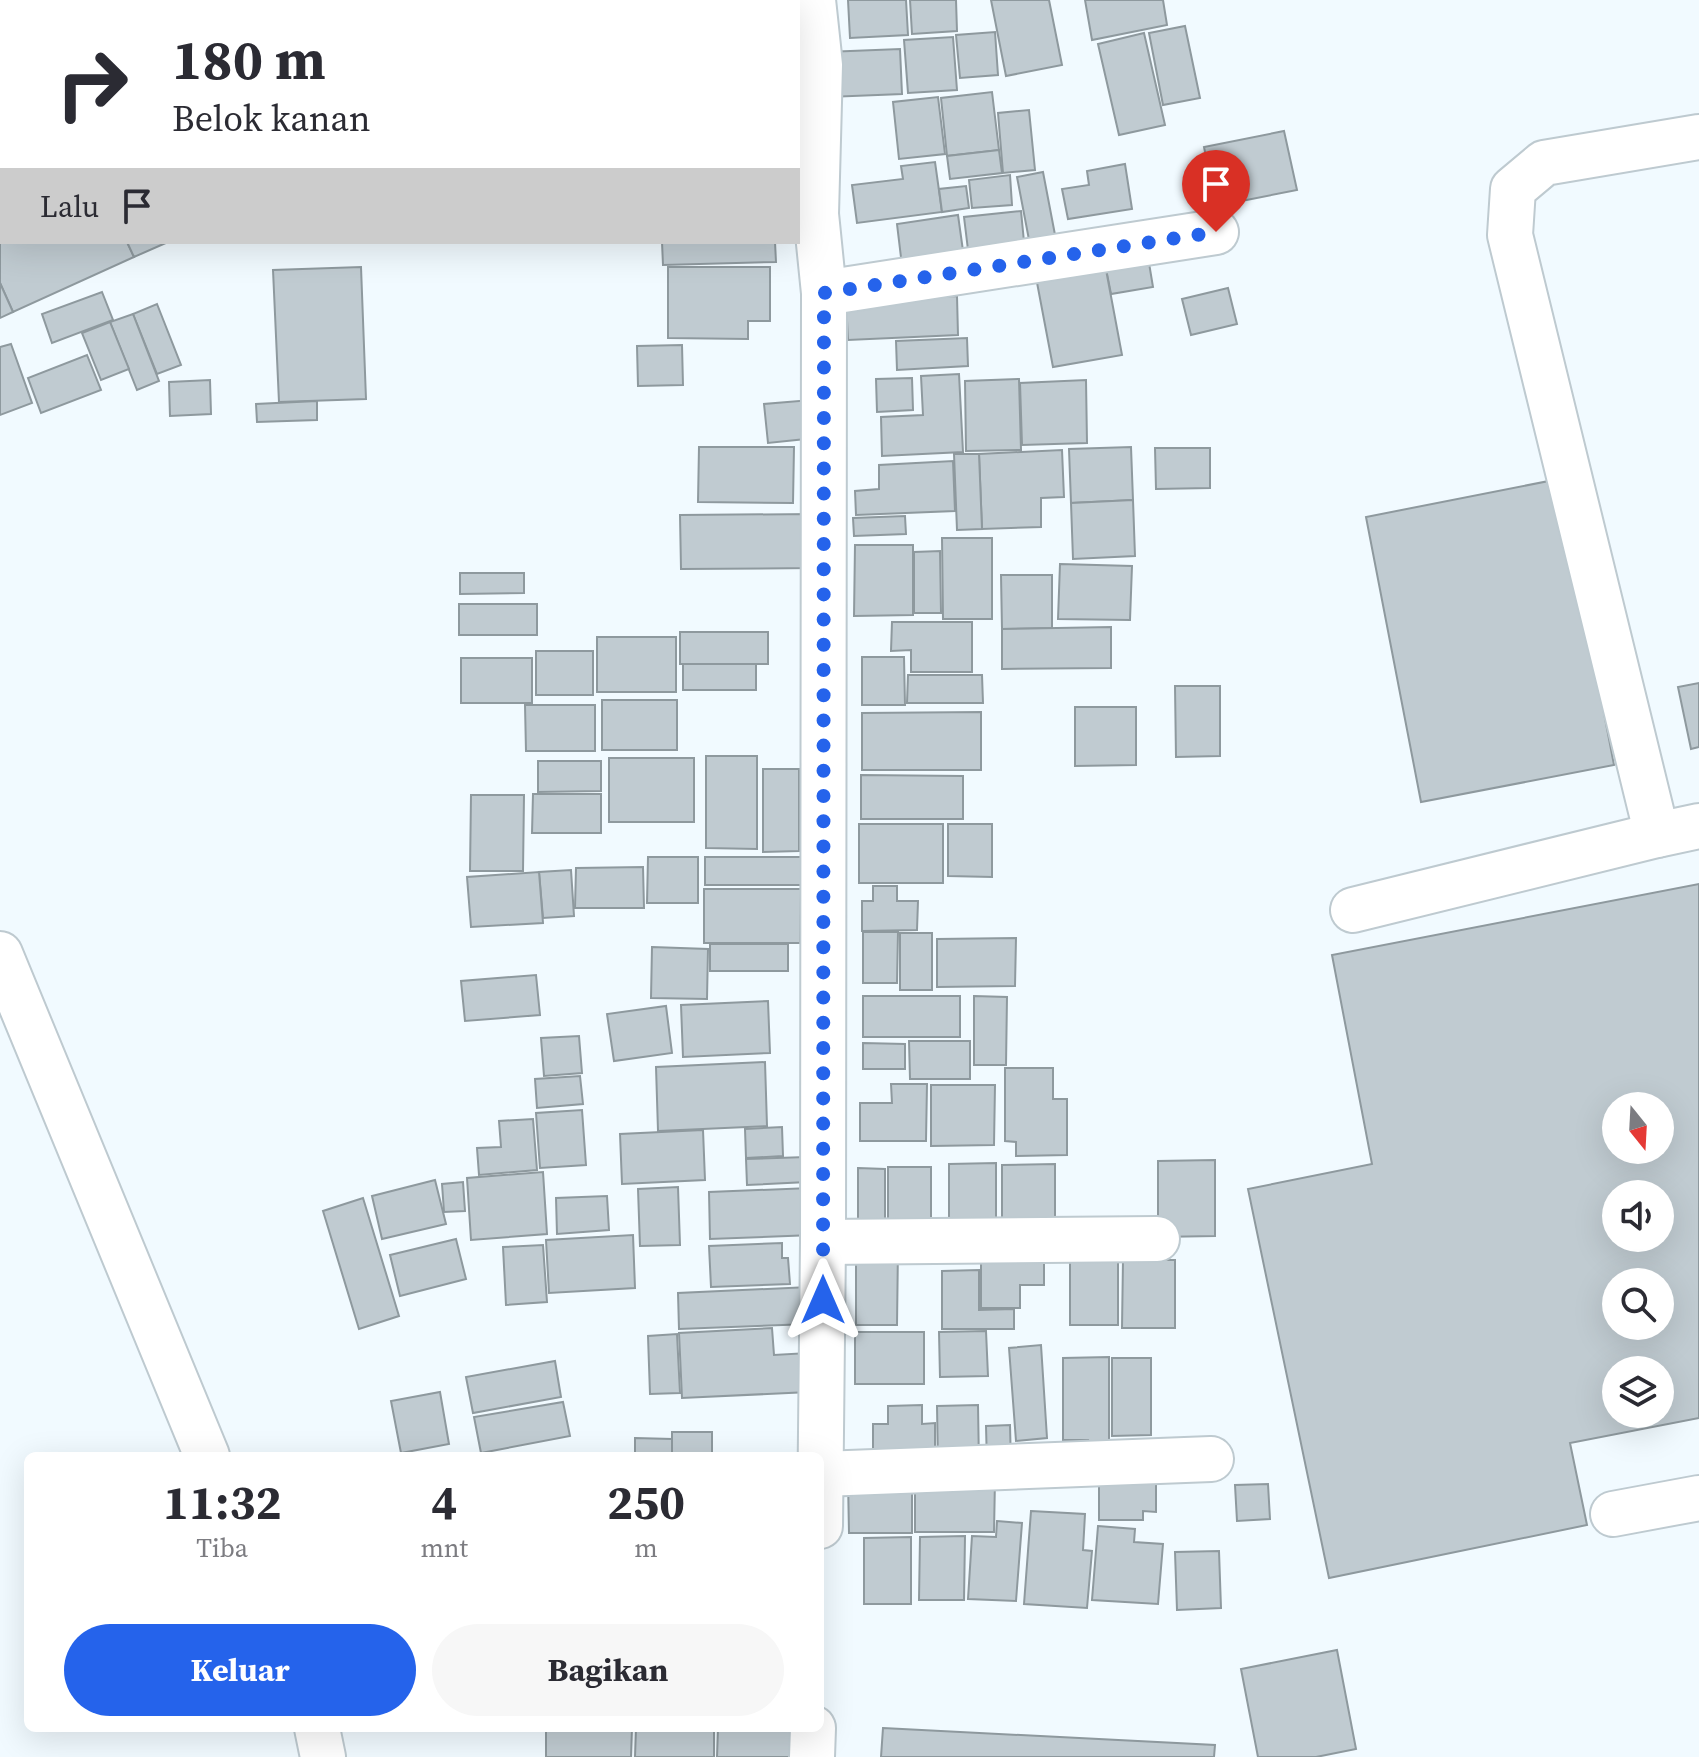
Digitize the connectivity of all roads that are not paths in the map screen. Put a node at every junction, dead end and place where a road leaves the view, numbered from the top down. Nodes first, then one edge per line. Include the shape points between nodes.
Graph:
1 (813, 0) edge
2 (1699, 137) edge
3 (1216, 232) dead end
4 (824, 293) junction
5 (1699, 826) edge
6 (1657, 835) junction
7 (1353, 910) dead end
8 (0, 954) edge
9 (1157, 1239) dead end
10 (823, 1242) junction
11 (205, 1452) edge
12 (822, 1452) edge
13 (1211, 1459) dead end
14 (824, 1474) edge
15 (1699, 1498) edge
16 (1613, 1514) dead end
17 (318, 1732) edge
18 (813, 1732) edge
19 (323, 1757) edge
20 (812, 1757) edge

1 - 4 street via 820,65 816,214
2 - 6 street via 1544,163 1513,189 1510,235
3 - 4 street
4 - 10 street
5 - 6 street
6 - 7 street
8 - 11 street
9 - 10 street
10 - 12 street
13 - 14 street
15 - 16 street
17 - 19 street
18 - 20 street

